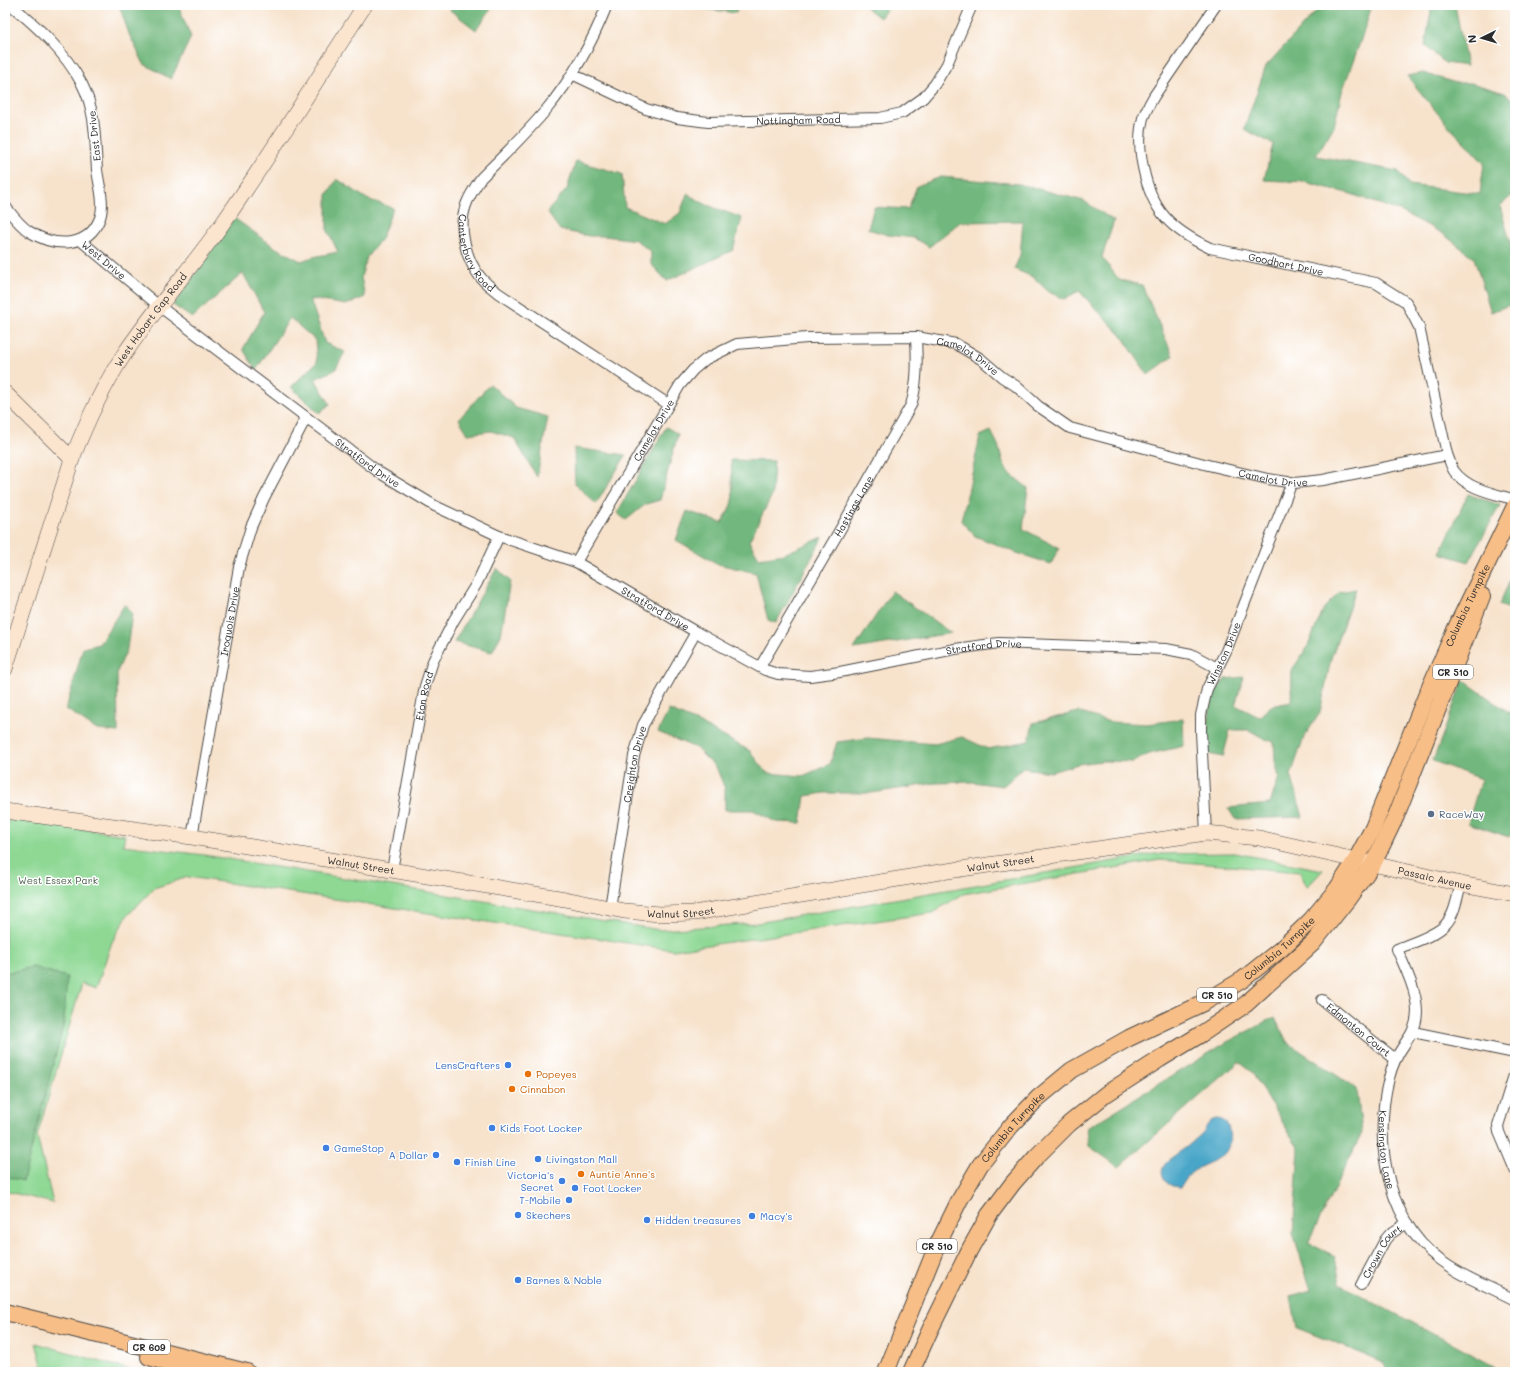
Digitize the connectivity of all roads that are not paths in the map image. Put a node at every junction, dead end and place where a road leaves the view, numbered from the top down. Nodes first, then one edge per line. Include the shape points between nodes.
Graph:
1 (11, 5) edge
2 (365, 5) edge
3 (607, 5) edge
4 (972, 5) edge
5 (1216, 5) edge
6 (572, 74) junction
7 (5, 206) edge
8 (80, 240) junction
9 (159, 306) junction
10 (916, 337) junction
11 (5, 393) edge
12 (668, 404) junction
13 (306, 418) junction
14 (1447, 455) junction
15 (72, 458) junction
16 (1292, 482) junction
17 (1515, 500) edge
18 (1515, 507) edge
19 (499, 536) junction
20 (576, 562) junction
21 (696, 632) junction
22 (760, 667) junction
23 (1217, 668) junction
24 (5, 669) edge
25 (5, 811) edge
26 (1206, 833) junction
27 (192, 837) junction
28 (1356, 860) junction
29 (1373, 864) junction
30 (392, 870) junction
31 (1460, 884) junction
32 (1515, 894) edge
33 (610, 908) junction
34 (1322, 1000) dead end
35 (1413, 1032) junction
36 (1515, 1053) edge
37 (1395, 1059) junction
38 (1515, 1072) edge
39 (1512, 1094) edge
40 (1515, 1170) edge
41 (1407, 1223) junction
42 (1361, 1285) dead end
43 (1515, 1300) edge
44 (5, 1312) edge
45 (51, 1324) junction
46 (195, 1372) edge
47 (248, 1372) edge
48 (886, 1372) edge
49 (911, 1372) edge

1 - 8 street, East Drive via 54,45 82,84 90,104 102,203 100,218 95,227
2 - 9 street, West Hobart Gap Road via 224,221
3 - 6 street, Canterbury Road via 598,28
4 - 6 street, Nottingham Road via 947,64 935,84 923,98 902,113 880,118 708,122 677,118 646,109
5 - 14 street, Goodhart Drive via 1154,96 1143,119 1141,155 1153,198 1165,217 1181,232 1210,248 1376,284 1406,302 1419,327
6 - 12 street, Canterbury Road via 546,110 474,188 464,213 464,234 468,253 477,273 498,293
7 - 8 street, West Drive via 18,222 43,238 67,243
8 - 9 street, West Drive
9 - 13 street, Stratford Drive
9 - 15 street, West Hobart Gap Road via 111,376
10 - 12 street, Camelot Drive via 807,338 737,344 706,359 693,370
10 - 16 street, Camelot Drive via 956,344 981,359 1038,406 1070,428 1208,465
10 - 22 street, Hastings Lane via 918,374 912,405
11 - 15 street
12 - 20 street, Camelot Drive
13 - 19 street, Stratford Drive via 380,473 435,506
13 - 27 street, Iroquois Drive via 251,526 239,567
14 - 16 street, Camelot Drive via 1323,480
14 - 17 street, Goodhart Drive via 1453,470 1471,486
15 - 24 street, West Hobart Gap Road
16 - 23 street, Winston Drive
18 - 28 main road, Columbia Turnpike / CR 510 via 1451,640 1374,828
18 - 29 main road, Columbia Turnpike / CR 510 via 1396,816
19 - 20 street, Stratford Drive
19 - 30 street, Eton Road via 477,583 433,661 424,686
20 - 21 street, Stratford Drive
21 - 22 street, Stratford Drive
21 - 33 street, Creighton Drive via 643,725 634,756
22 - 23 street, Stratford Drive via 778,674 810,676 999,643 1166,649 1190,654
23 - 26 street, Winston Drive via 1207,689 1202,715
25 - 27 street, Walnut Street
26 - 28 street, Walnut Street via 1259,838
26 - 33 street, Walnut Street via 694,912 660,914
27 - 30 street, Walnut Street
28 - 29 street, Passaic Avenue
28 - 48 main road, Columbia Turnpike / CR 510 via 1337,889 1281,950 1242,980 1205,1002 1129,1038 1072,1070 1038,1098 1011,1126 980,1165 959,1201 936,1248
29 - 31 street, Passaic Avenue
29 - 49 main road, Columbia Turnpike / CR 510 via 1313,943 1267,986 1208,1030 1106,1094 1069,1124 1036,1157 990,1215 970,1249
30 - 33 street, Walnut Street
31 - 32 street, Passaic Avenue
31 - 35 street, Kensington Lane via 1445,926 1433,934 1397,948 1417,1004
34 - 37 street, Edmonton Court
35 - 36 street
35 - 37 street, Kensington Lane
37 - 41 street, Kensington Lane via 1385,1099 1384,1160 1398,1206
38 - 39 street
39 - 40 street via 1498,1126
41 - 42 street, Crown Court via 1384,1240
41 - 43 street, Kensington Lane via 1430,1252 1449,1267
44 - 45 main road, CR 609
45 - 46 main road, CR 609
45 - 47 main road, CR 609

